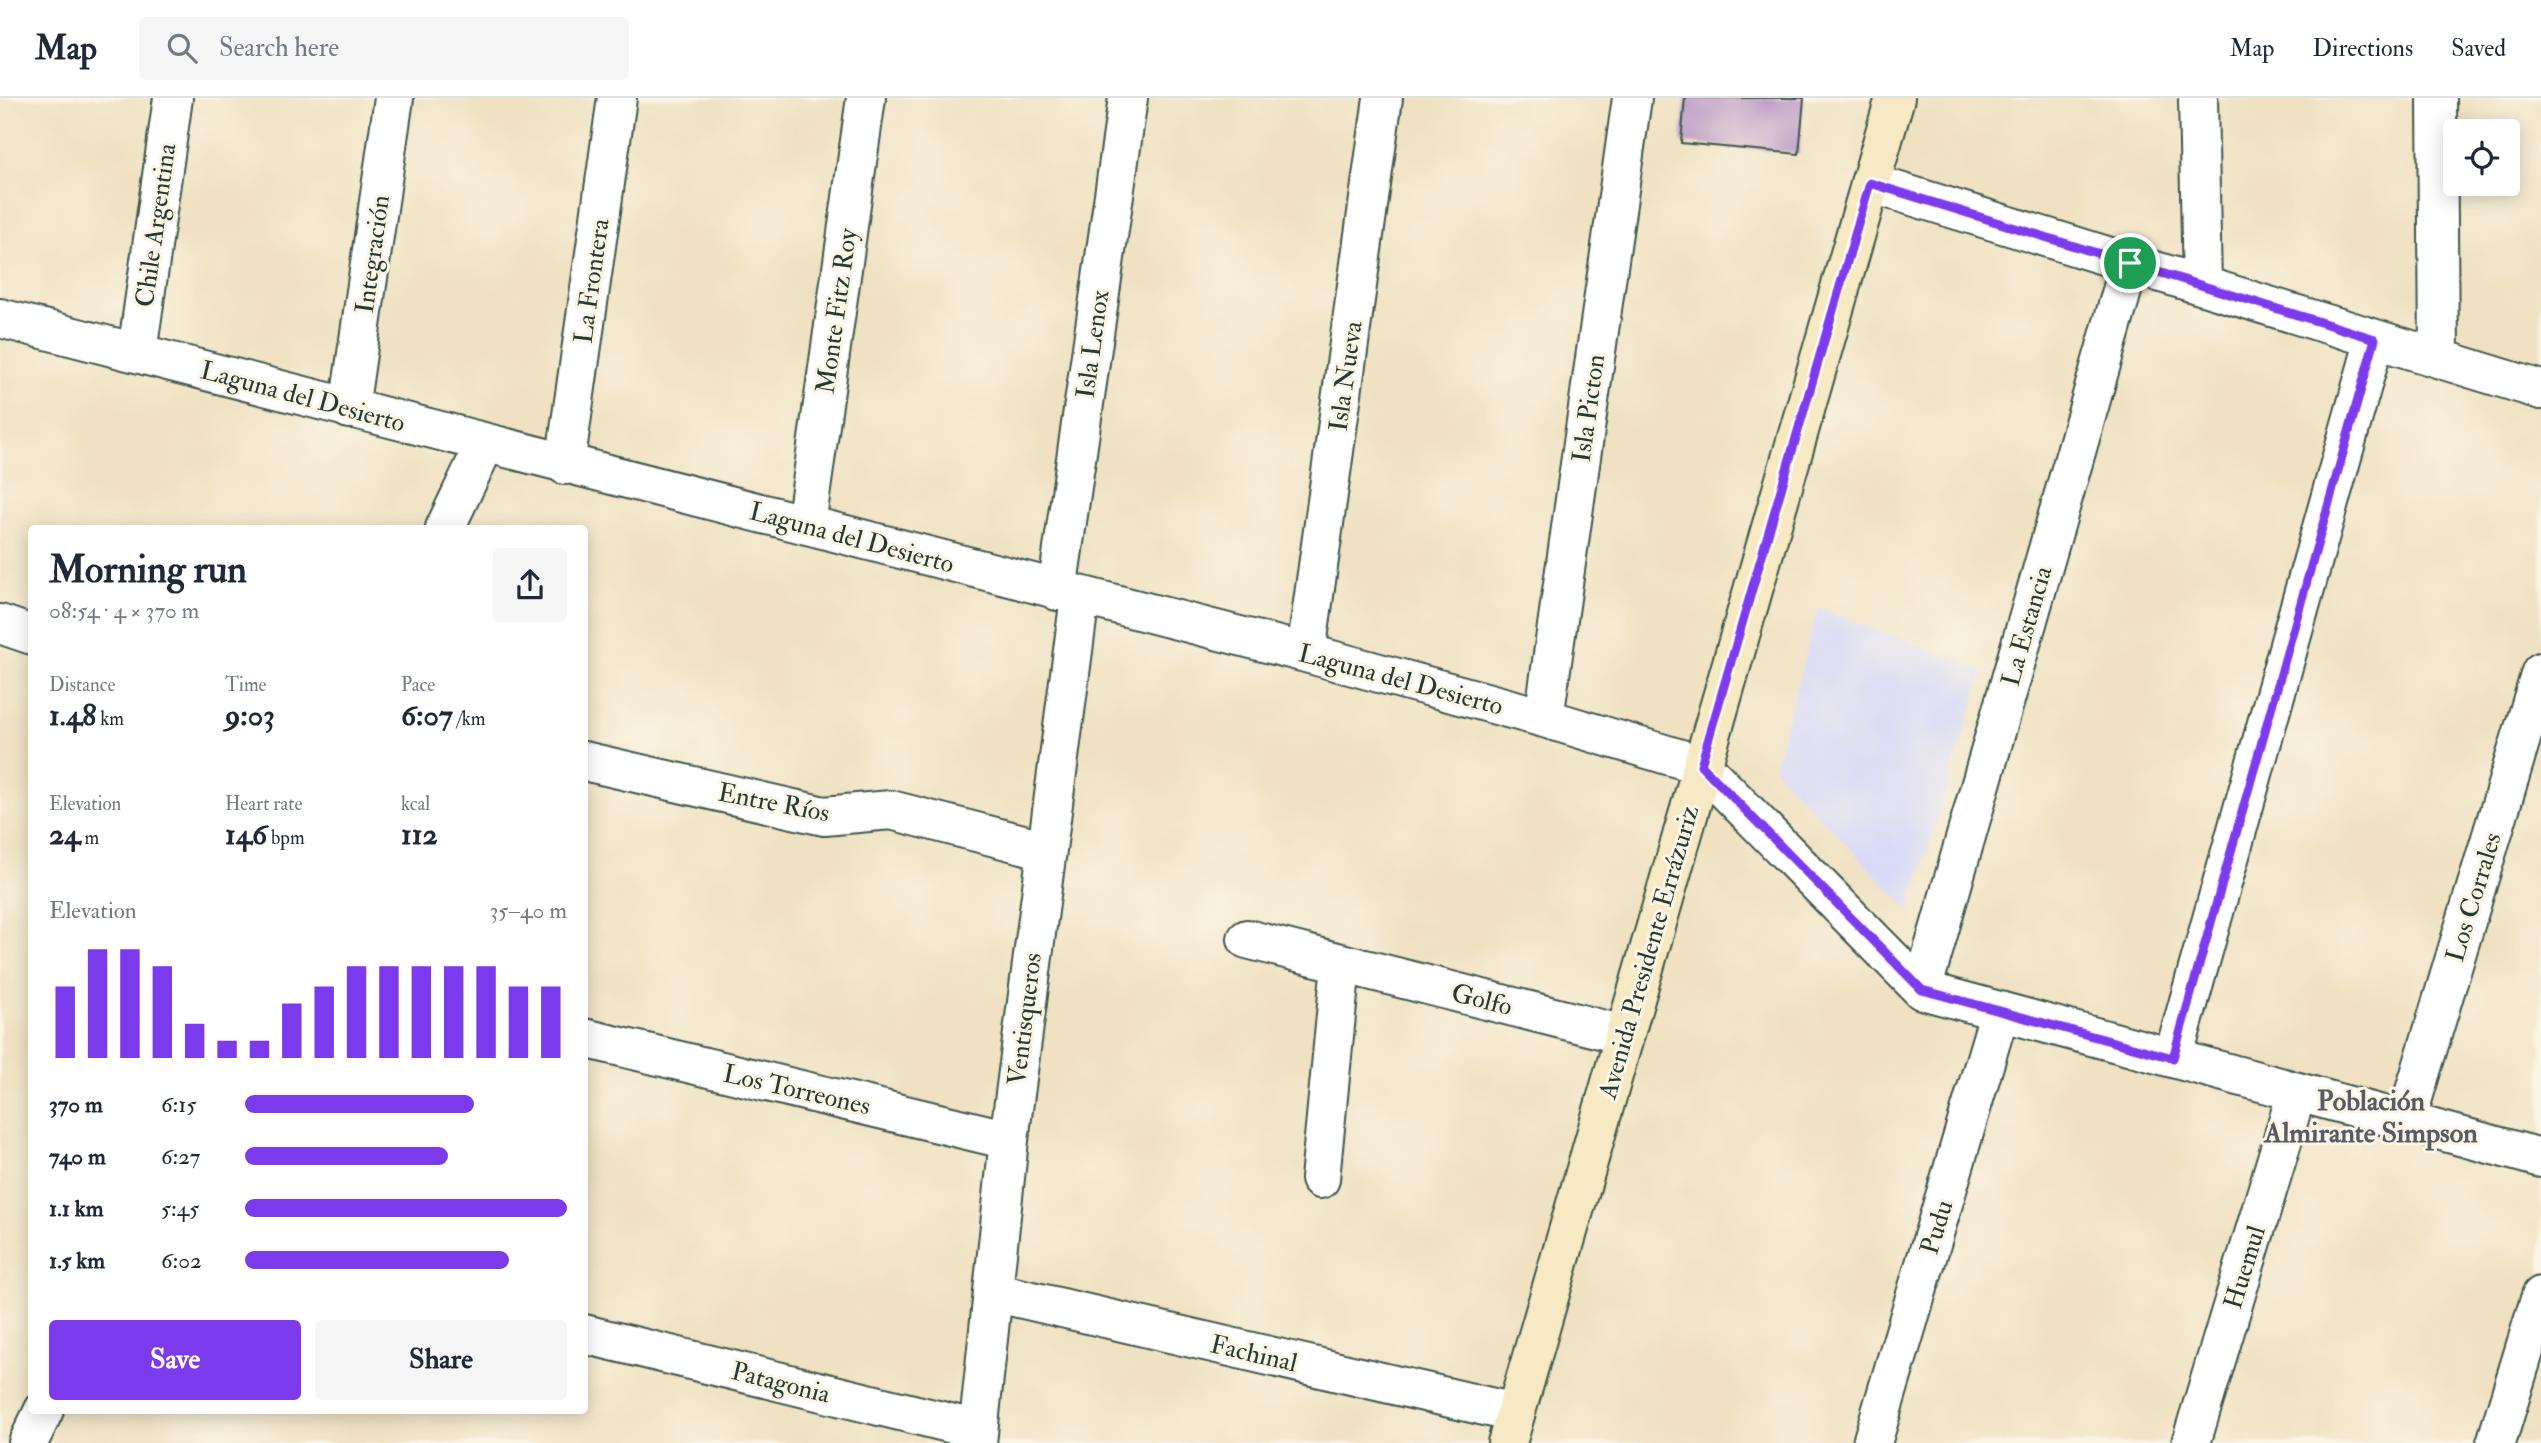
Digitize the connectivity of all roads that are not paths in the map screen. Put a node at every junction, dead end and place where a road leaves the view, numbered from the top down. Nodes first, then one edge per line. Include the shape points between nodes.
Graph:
1 (173, 98) edge
2 (394, 98) edge
3 (617, 98) edge
4 (866, 98) edge
5 (1128, 98) edge
6 (1383, 98) edge
7 (1632, 98) edge
8 (1895, 98) edge
9 (2198, 98) edge
10 (2437, 98) edge
11 (1870, 183) junction
12 (2130, 263) junction
13 (2202, 285) junction
14 (0, 318) edge
15 (2375, 339) junction
16 (137, 353) junction
17 (2439, 358) junction
18 (2541, 390) edge
19 (349, 409) junction
20 (485, 444) junction
21 (565, 465) junction
22 (447, 525) edge
23 (806, 525) junction
24 (1068, 594) junction
25 (0, 624) edge
26 (28, 634) edge
27 (1306, 653) junction
28 (2541, 672) edge
29 (1544, 718) junction
30 (588, 762) edge
31 (1701, 765) junction
32 (1046, 850) junction
33 (1247, 939) dead end
34 (1340, 964) junction
35 (1922, 990) junction
36 (2000, 1011) junction
37 (1624, 1035) junction
38 (588, 1039) edge
39 (2173, 1058) junction
40 (2297, 1092) junction
41 (2406, 1121) junction
42 (1009, 1140) junction
43 (2541, 1158) edge
44 (1320, 1179) dead end
45 (993, 1292) junction
46 (2541, 1296) edge
47 (588, 1335) edge
48 (42, 1414) edge
49 (1511, 1428) edge
50 (978, 1437) edge
51 (28, 1443) edge
52 (1872, 1443) edge
53 (2191, 1443) edge
54 (2496, 1443) edge

1 - 16 street, Chile Argentina
2 - 19 street, Integración
3 - 21 street, La Frontera
4 - 23 street, Monte Fitz Roy
5 - 24 street, Isla Lenox
6 - 27 street, Isla Nueva
7 - 29 street, Isla Picton
8 - 11 street, Avenida Presidente Errázuriz
9 - 13 street
10 - 17 street
11 - 12 street
11 - 31 street, Avenida Presidente Errázuriz
12 - 13 street
12 - 35 street, La Estancia
13 - 15 street
14 - 16 street, Laguna del Desierto
15 - 17 street
15 - 39 street
16 - 19 street, Laguna del Desierto
17 - 18 street
19 - 20 street, Laguna del Desierto
20 - 21 street, Laguna del Desierto
20 - 22 street
21 - 23 street, Laguna del Desierto
23 - 24 street, Laguna del Desierto
24 - 27 street, Laguna del Desierto
24 - 32 street, Ventisqueros
25 - 26 street
27 - 29 street, Laguna del Desierto
28 - 41 street, Los Corrales
29 - 31 street, Laguna del Desierto
30 - 32 street, Entre Ríos via 824,816 891,810
31 - 35 street
31 - 37 street, Avenida Presidente Errázuriz
32 - 42 street, Ventisqueros
33 - 34 street, Golfo
34 - 37 street, Golfo
34 - 44 street
35 - 36 street
36 - 39 street
36 - 52 street, Pudu
37 - 49 street, Avenida Presidente Errázuriz
38 - 42 street, Los Torreones
39 - 40 street
40 - 41 street
40 - 53 street, Huemul
41 - 43 street
42 - 45 street, Ventisqueros
45 - 49 street, Fachinal
45 - 50 street, Ventisqueros
46 - 54 street
47 - 50 street, Patagonia
48 - 51 street

